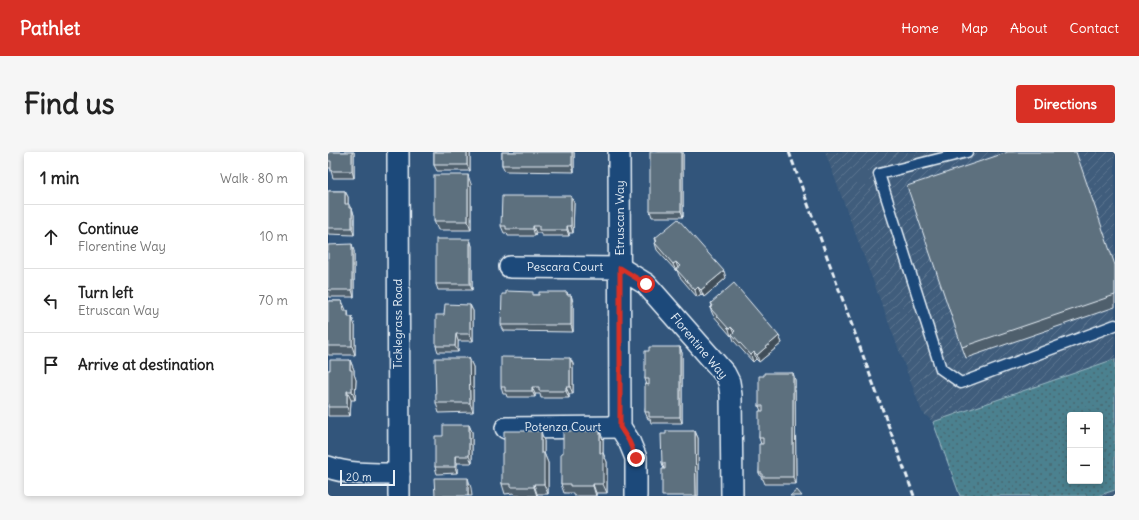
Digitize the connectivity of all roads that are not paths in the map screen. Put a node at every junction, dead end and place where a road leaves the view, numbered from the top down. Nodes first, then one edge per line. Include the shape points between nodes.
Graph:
1 (398, 152) edge
2 (619, 152) edge
3 (967, 152) edge
4 (510, 267) dead end
5 (620, 268) junction
6 (1115, 325) edge
7 (620, 427) junction
8 (506, 428) dead end
9 (328, 467) edge
10 (399, 474) junction
11 (399, 496) edge
12 (636, 496) edge
13 (732, 496) edge

1 - 10 street, Ticklegrass Road
2 - 5 street, Etruscan Way
3 - 6 lane via 879,174 941,369 961,383
4 - 5 street, Pescara Court
5 - 7 street, Etruscan Way
5 - 13 street, Florentine Way via 646,284 729,382
7 - 8 street, Potenza Court
7 - 12 street via 636,458
9 - 10 street via 364,474
10 - 11 street, Ticklegrass Road

